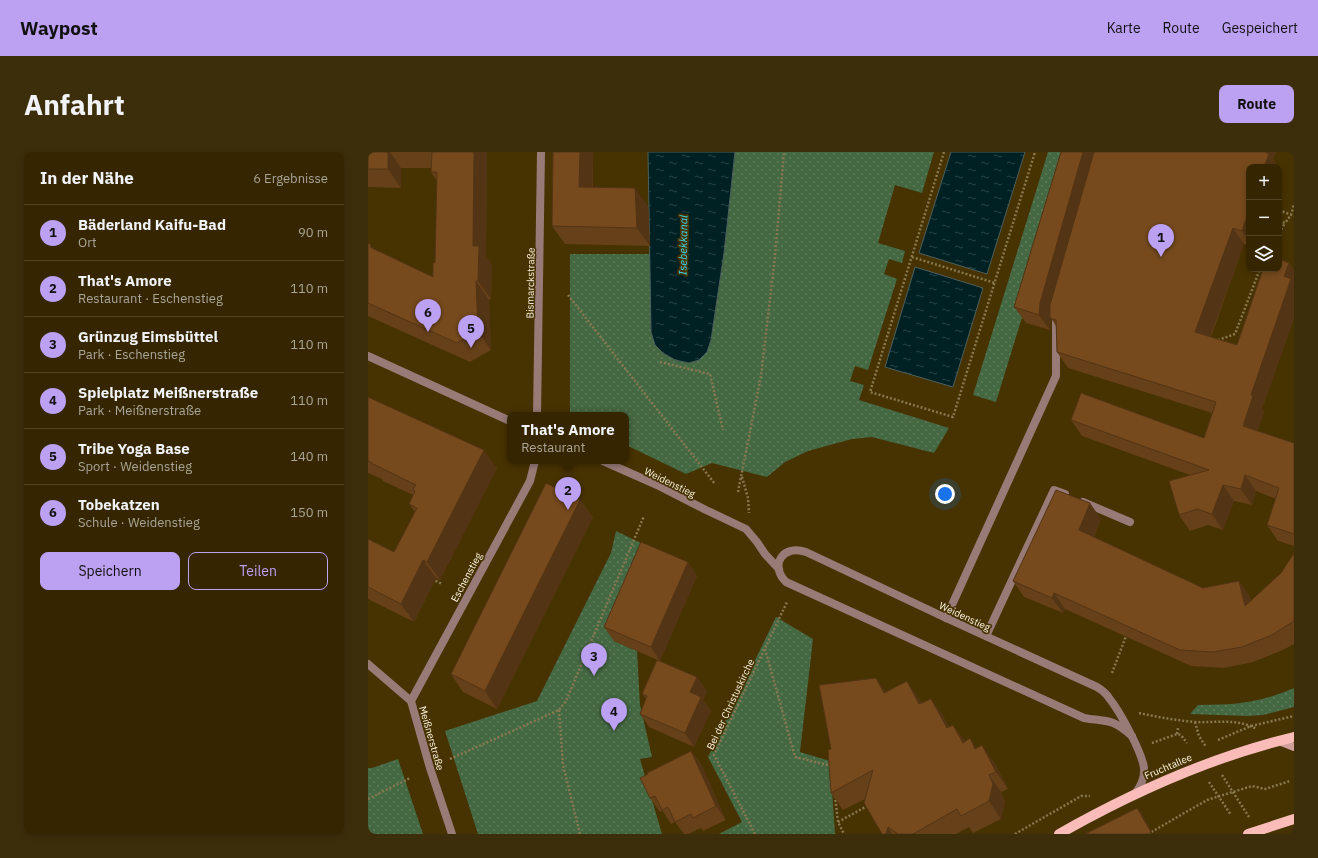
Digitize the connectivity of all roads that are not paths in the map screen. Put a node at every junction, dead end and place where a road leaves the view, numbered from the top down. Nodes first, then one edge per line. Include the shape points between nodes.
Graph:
1 (541, 152) edge
2 (1059, 313) edge
3 (368, 356) edge
4 (538, 412) edge
5 (507, 420) edge
6 (534, 464) edge
7 (610, 464) edge
8 (1130, 522) dead end
9 (779, 569) junction
10 (946, 618) junction
11 (986, 636) junction
12 (368, 664) edge
13 (411, 700) junction
14 (1132, 736) junction
15 (1294, 737) edge
16 (1279, 741) junction
17 (1294, 747) edge
18 (1135, 794) junction
19 (1294, 814) edge
20 (1294, 819) edge
21 (1259, 831) junction
22 (452, 834) edge
23 (1059, 834) edge
24 (1248, 834) edge

1 - 4 street, Bismarckstraße
2 - 10 street via 1056,320 1056,376
3 - 5 street
6 - 13 street, Eschenstieg via 530,481
7 - 9 street, Weidenstieg via 746,528
8 - 11 street via 1054,490
9 - 10 street, Weidenstieg via 783,555 800,550
9 - 14 street, Weidenstieg via 782,578 790,584 1084,718 1112,722
10 - 11 street, Weidenstieg
11 - 14 street, Weidenstieg via 1098,687 1110,698
12 - 13 street, Meißnerstraße
13 - 22 street, Meißnerstraße
14 - 18 street, Weidenstieg via 1144,768 1143,780
15 - 16 main road, Fruchtallee
16 - 17 street
16 - 18 main road, Fruchtallee via 1213,761
18 - 23 main road, Fruchtallee
19 - 21 street
20 - 21 main road
21 - 24 main road

